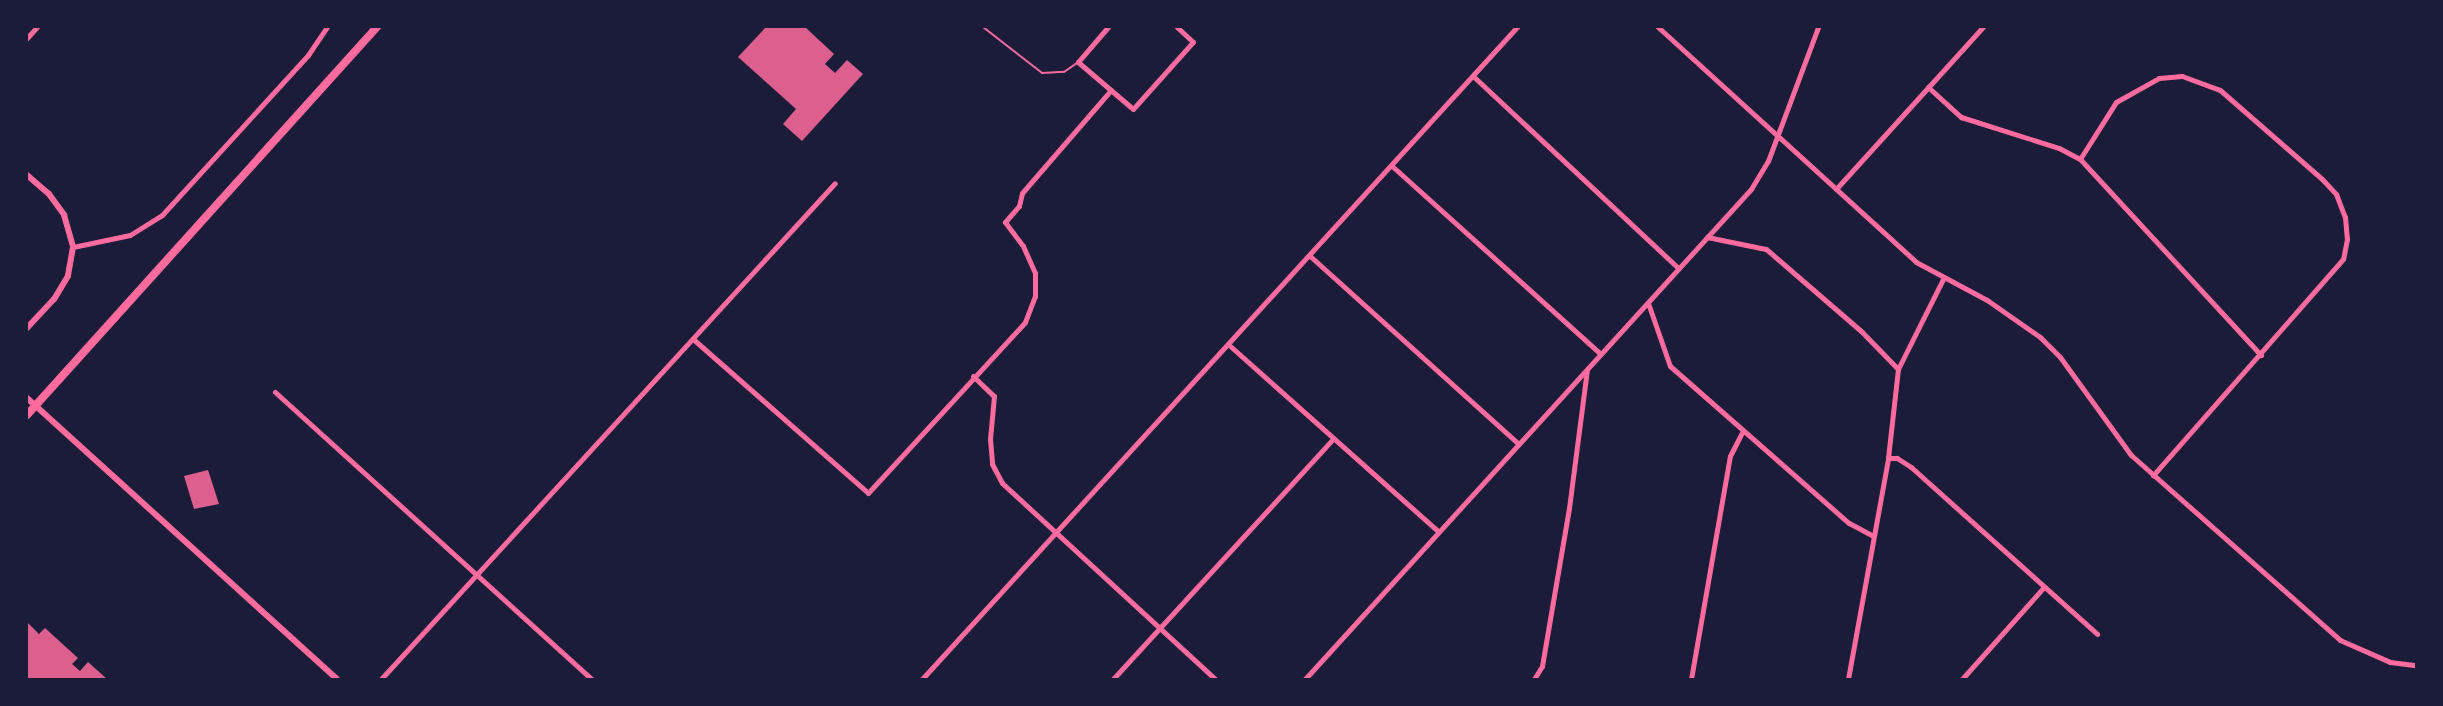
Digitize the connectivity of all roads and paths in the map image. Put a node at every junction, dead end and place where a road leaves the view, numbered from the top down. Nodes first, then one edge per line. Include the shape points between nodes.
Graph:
1 (37, 27) edge
2 (327, 27) edge
3 (376, 27) edge
4 (983, 27) edge
5 (1108, 27) edge
6 (1177, 27) edge
7 (1517, 27) edge
8 (1658, 27) edge
9 (1818, 27) edge
10 (1983, 27) edge
11 (27, 38) edge
12 (1078, 62) junction
13 (1473, 76) junction
14 (1928, 87) junction
15 (1111, 90) junction
16 (1777, 133) junction
17 (2080, 159) junction
18 (1392, 166) junction
19 (28, 178) edge
20 (835, 183) dead end
21 (1836, 189) junction
22 (1707, 237) junction
23 (73, 247) junction
24 (1310, 256) junction
25 (1678, 268) junction
26 (1943, 279) junction
27 (1648, 303) junction
28 (27, 328) edge
29 (693, 339) junction
30 (1229, 345) junction
31 (1601, 354) junction
32 (2261, 355) junction
33 (1899, 369) junction
34 (1587, 370) junction
35 (973, 376) junction
36 (275, 392) dead end
37 (27, 398) edge
38 (35, 406) junction
39 (27, 415) edge
40 (1742, 432) junction
41 (1333, 439) junction
42 (1519, 444) junction
43 (1888, 458) junction
44 (2153, 475) junction
45 (1439, 532) junction
46 (1056, 535) junction
47 (1872, 535) junction
48 (477, 574) junction
49 (2044, 587) junction
50 (1160, 628) junction
51 (2097, 634) dead end
52 (2416, 665) edge
53 (337, 679) edge
54 (381, 679) edge
55 (591, 679) edge
56 (922, 679) edge
57 (1113, 679) edge
58 (1215, 679) edge
59 (1305, 679) edge
60 (1534, 679) edge
61 (1691, 679) edge
62 (1848, 679) edge
63 (1962, 679) edge

1 - 11 street
2 - 23 street via 308,55 162,215 144,229 105,242
3 - 38 highway
4 - 12 lane via 1042,73 1071,70
5 - 12 street
6 - 15 street via 1193,42 1132,109
7 - 13 street
8 - 16 street
9 - 16 street
10 - 14 street
12 - 15 street
13 - 18 street
13 - 25 street
14 - 17 street via 1961,117 2059,148
14 - 21 street
15 - 35 street via 1022,193 1019,206 1005,222 1023,246 1035,273 1035,296 1025,322
16 - 21 street
16 - 22 street via 1768,161 1751,189
17 - 32 street
17 - 32 street via 2116,102 2159,78 2182,76 2220,90 2336,194 2345,217 2347,239 2343,259
18 - 24 street
18 - 31 street
19 - 23 street via 56,202 68,224
20 - 29 street
21 - 26 street via 1916,262
22 - 25 street
22 - 33 street via 1766,249 1863,332
23 - 28 street via 68,276 54,299
24 - 30 street
24 - 42 street
25 - 27 street
26 - 33 street
26 - 44 street via 1987,300 2040,337 2060,357 2131,455
27 - 31 street
27 - 40 street via 1670,366
29 - 35 street via 868,493
29 - 48 street
30 - 41 street
30 - 46 street
31 - 34 street
32 - 44 street
33 - 43 street
34 - 42 street
34 - 60 street via 1554,598 1542,666
35 - 46 street via 994,396 992,464 1002,483
36 - 48 street
37 - 38 street
38 - 39 highway
38 - 53 street
40 - 47 street via 1849,524
40 - 61 street via 1731,456
41 - 45 street
41 - 50 street
42 - 45 street
43 - 47 street
43 - 49 street via 1897,458 1911,467
44 - 52 street via 2340,640 2381,659
45 - 59 street
46 - 50 street
46 - 56 street
47 - 62 street via 1870,566
48 - 54 street
48 - 55 street
49 - 51 street
49 - 63 street
50 - 57 street
50 - 58 street

